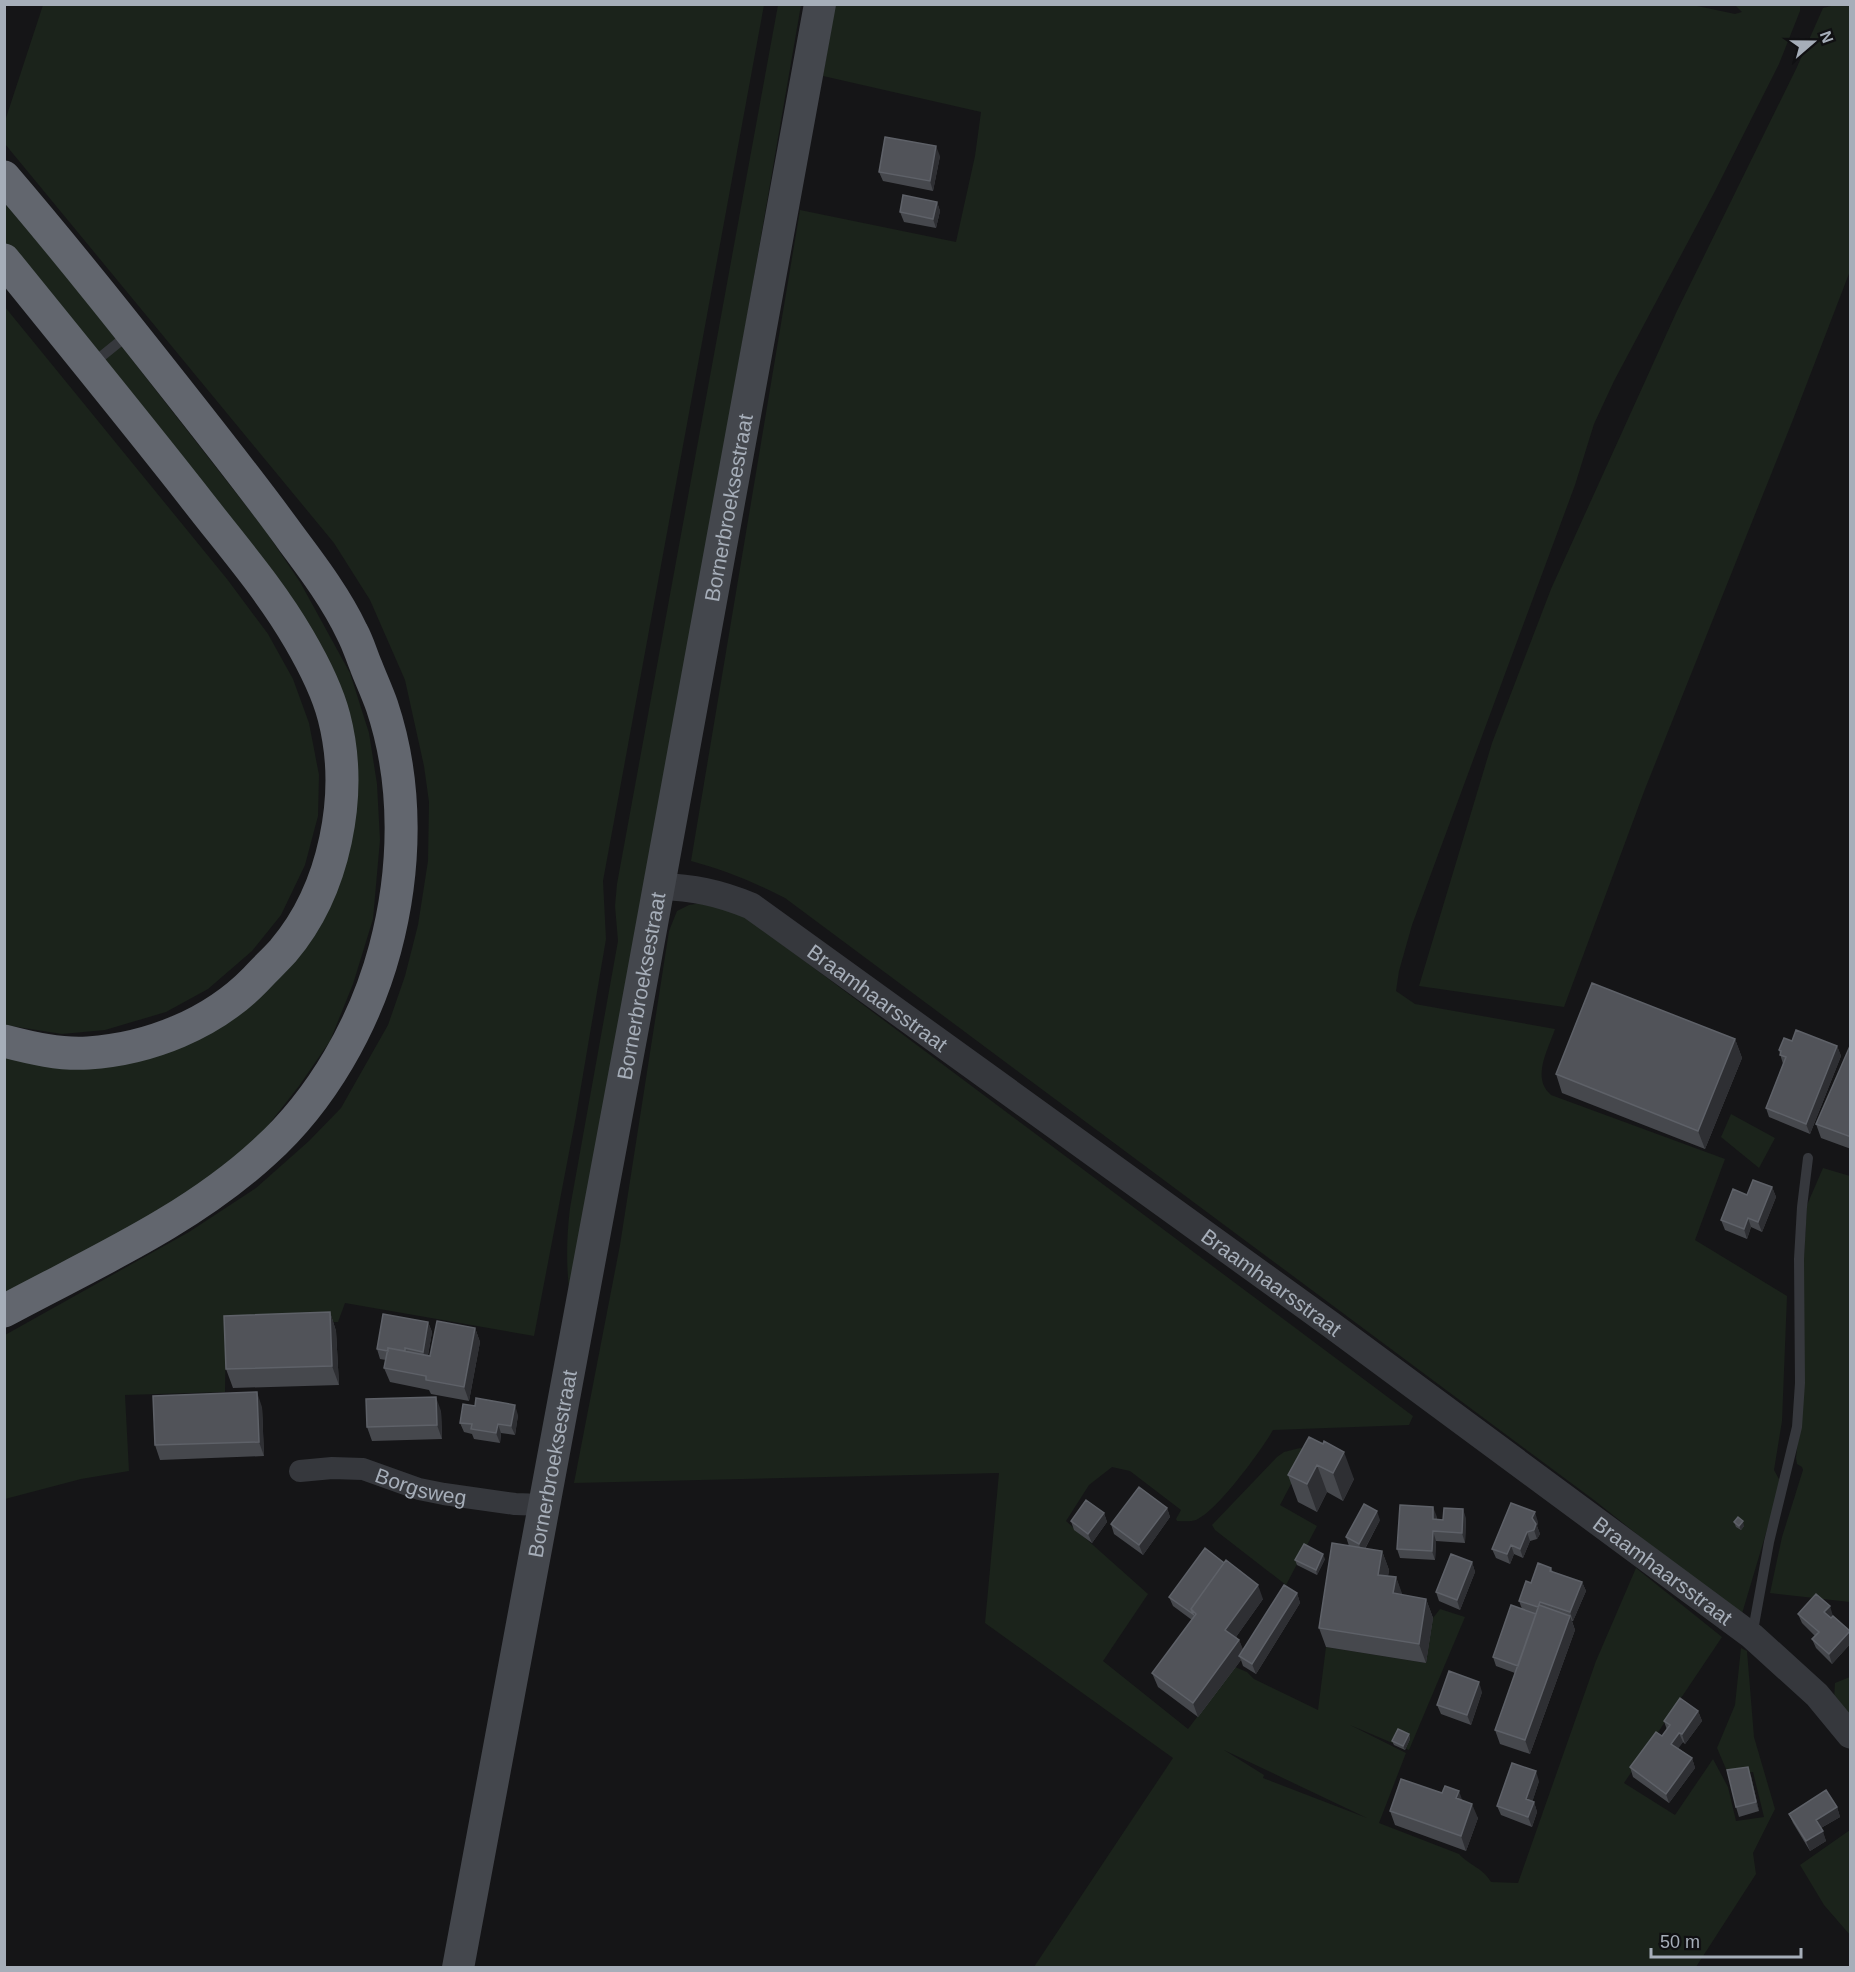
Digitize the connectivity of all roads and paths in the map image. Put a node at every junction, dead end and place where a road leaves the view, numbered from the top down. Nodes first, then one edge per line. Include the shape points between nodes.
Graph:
1 (820, 4) edge
2 (4, 177) edge
3 (4, 260) edge
4 (131, 332) junction
5 (90, 366) junction
6 (658, 886) junction
7 (4, 1041) edge
8 (1808, 1158) dead end
9 (4, 1311) edge
10 (300, 1470) dead end
11 (543, 1505) junction
12 (1752, 1636) junction
13 (1851, 1735) edge
14 (458, 1968) edge

1 - 6 main road, Bornerbroeksestraat
2 - 4 highway
3 - 5 highway
4 - 5 lane
4 - 9 highway via 253,485 315,570 352,631 382,708 398,777 402,847 395,911 377,979 358,1024 325,1079 266,1150 191,1209
5 - 7 highway via 264,587 299,639 333,716 340,755 338,829 322,886 284,950 238,998 212,1015 183,1030 135,1046 87,1053 34,1049
6 - 11 main road, Bornerbroeksestraat
6 - 12 street, Braamhaarsstraat via 722,894 751,906 1323,1319
8 - 12 lane via 1798,1259 1797,1427 1768,1542
10 - 11 street, Borgsweg via 363,1469 444,1494
11 - 14 main road, Bornerbroeksestraat
12 - 13 street, Braamhaarsstraat via 1817,1695

